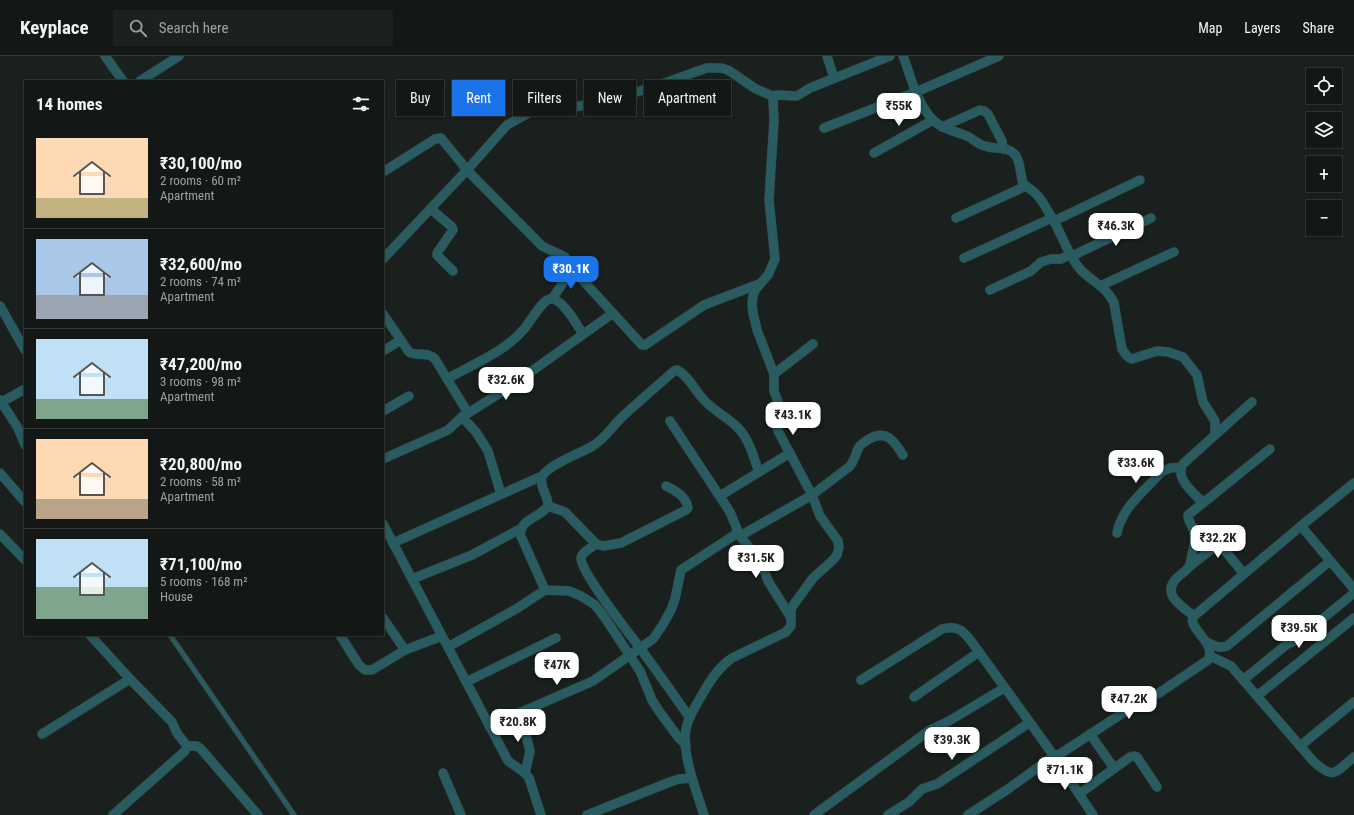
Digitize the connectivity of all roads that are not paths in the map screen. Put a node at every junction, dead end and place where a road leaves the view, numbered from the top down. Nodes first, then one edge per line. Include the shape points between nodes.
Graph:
1 (105, 56) edge
2 (179, 56) edge
3 (826, 56) edge
4 (890, 56) edge
5 (903, 56) edge
6 (999, 56) edge
7 (834, 78) junction
8 (122, 80) edge
9 (142, 80) edge
10 (916, 92) junction
11 (775, 97) junction
12 (933, 120) junction
13 (942, 127) junction
14 (824, 128) dead end
15 (1003, 148) junction
16 (874, 153) dead end
17 (468, 170) junction
18 (384, 171) edge
19 (1140, 180) dead end
20 (1026, 186) junction
21 (431, 209) junction
22 (956, 218) dead end
23 (1151, 218) dead end
24 (1053, 220) junction
25 (1174, 252) dead end
26 (1072, 255) junction
27 (384, 258) edge
28 (964, 258) dead end
29 (573, 268) junction
30 (453, 271) dead end
31 (759, 284) junction
32 (1100, 286) junction
33 (990, 290) dead end
34 (552, 299) junction
35 (0, 306) edge
36 (612, 313) junction
37 (384, 315) edge
38 (583, 334) junction
39 (401, 340) junction
40 (814, 344) dead end
41 (24, 348) edge
42 (384, 350) edge
43 (774, 374) junction
44 (447, 379) junction
45 (24, 390) edge
46 (409, 396) dead end
47 (0, 402) edge
48 (1252, 402) dead end
49 (384, 410) edge
50 (465, 415) junction
51 (670, 421) dead end
52 (1216, 435) junction
53 (24, 442) edge
54 (1270, 449) dead end
55 (790, 453) junction
56 (903, 455) dead end
57 (384, 459) edge
58 (1180, 468) junction
59 (759, 472) junction
60 (0, 473) edge
61 (542, 476) junction
62 (1354, 484) edge
63 (666, 486) dead end
64 (501, 494) junction
65 (812, 494) junction
66 (720, 496) junction
67 (24, 501) edge
68 (1203, 503) junction
69 (548, 506) junction
70 (384, 526) edge
71 (1301, 526) junction
72 (520, 529) junction
73 (1117, 533) dead end
74 (0, 534) edge
75 (739, 534) junction
76 (393, 543) junction
77 (596, 544) junction
78 (24, 559) edge
79 (1330, 561) junction
80 (1190, 566) junction
81 (1244, 574) junction
82 (412, 579) junction
83 (1354, 589) edge
84 (545, 590) junction
85 (1354, 593) edge
86 (790, 616) junction
87 (1194, 616) junction
88 (1354, 618) edge
89 (384, 619) edge
90 (91, 636) edge
91 (171, 636) edge
92 (341, 636) edge
93 (442, 636) junction
94 (556, 638) dead end
95 (1206, 642) junction
96 (448, 647) junction
97 (640, 648) junction
98 (405, 650) junction
99 (979, 652) junction
100 (630, 655) junction
101 (1210, 656) junction
102 (130, 679) junction
103 (861, 680) dead end
104 (1243, 680) junction
105 (466, 682) junction
106 (1004, 688) junction
107 (1257, 696) junction
108 (914, 697) dead end
109 (1354, 702) edge
110 (520, 713) junction
111 (690, 718) junction
112 (1029, 723) junction
113 (489, 726) junction
114 (42, 734) dead end
115 (1090, 734) junction
116 (686, 745) junction
117 (187, 746) junction
118 (1300, 746) junction
119 (1054, 756) junction
120 (1354, 757) edge
121 (1114, 768) junction
122 (443, 773) dead end
123 (525, 773) junction
124 (692, 778) junction
125 (1157, 787) dead end
126 (1079, 794) junction
127 (113, 815) edge
128 (258, 815) edge
129 (294, 815) edge
130 (461, 815) edge
131 (541, 815) edge
132 (587, 815) edge
133 (704, 815) edge
134 (814, 815) edge
135 (888, 815) edge
136 (968, 815) edge
137 (1093, 815) edge

1 - 8 street
2 - 9 street
3 - 7 street
4 - 7 street
5 - 10 street
6 - 10 street
7 - 11 street via 797,96
10 - 12 street
10 - 14 street
11 - 17 street via 721,68 698,71 597,103 574,107 538,108 507,125
11 - 31 street via 769,200 775,259 768,275
12 - 13 street
12 - 16 street
13 - 15 street via 984,146
13 - 15 street via 980,110 984,111 1002,141
15 - 20 street via 1011,151 1018,160
17 - 18 street via 441,138 435,139
17 - 21 street
17 - 29 street via 542,246 565,257
19 - 24 street
20 - 22 street
20 - 24 street via 1038,196
21 - 27 street
21 - 30 street via 452,227 453,230 437,255
23 - 26 street
24 - 26 street
24 - 28 street
25 - 32 street
26 - 32 street via 1085,274
26 - 33 street via 1041,262 1031,271
29 - 34 street
29 - 36 street
31 - 36 street via 704,305 646,345 639,343
31 - 43 street via 752,296 753,313
32 - 52 street via 1108,292 1114,303 1122,349 1129,358 1161,350 1179,354 1187,361 1197,375 1203,402 1215,421
34 - 38 street via 571,315
34 - 44 street via 541,305 524,329 505,346
35 - 41 street
36 - 38 street
37 - 39 street
38 - 50 street via 511,386
39 - 42 street
39 - 44 street via 412,354 432,356
40 - 43 street
43 - 55 street via 774,391 778,399 777,427
44 - 50 street
45 - 47 street
46 - 49 street
47 - 53 street
48 - 52 street
50 - 57 street via 448,430
50 - 64 street via 488,451
51 - 66 street
52 - 58 street
54 - 68 street
55 - 59 street
55 - 65 street
56 - 65 street via 889,437 884,435 872,438 859,447 849,467
58 - 68 street via 1185,483
58 - 73 street via 1164,470 1134,500 1118,525
59 - 61 street via 751,448 736,426 708,405 685,376 677,370 620,419 607,436 592,447 570,456
59 - 66 street
60 - 67 street
61 - 64 street
61 - 69 street
62 - 71 street
63 - 77 street via 683,497 688,508 686,510 622,543 603,546
64 - 76 street
65 - 75 street
65 - 86 street via 820,516 838,541 839,547 833,560 803,590 792,607
66 - 75 street
68 - 80 street via 1188,515 1195,537
69 - 72 street
69 - 77 street via 565,512
70 - 76 street
71 - 79 street
71 - 81 street
72 - 82 street via 472,555
72 - 84 street
74 - 78 street
75 - 86 street via 762,564 768,581
75 - 97 street via 681,570 676,600 671,610 653,639
76 - 82 street
77 - 97 street via 584,553 582,561 603,598
79 - 83 street
79 - 95 street via 1227,646 1217,647
80 - 81 street via 1219,545
80 - 87 street via 1174,582 1171,592 1177,603
81 - 87 street
82 - 93 street
84 - 96 street
84 - 100 street via 569,591 595,605
85 - 104 street
86 - 111 street via 789,630 732,658 718,670
87 - 95 street via 1192,623
88 - 107 street
89 - 98 street
90 - 102 street
91 - 129 lane
92 - 98 street via 365,670 372,670
93 - 96 street
93 - 98 street
94 - 105 street
95 - 101 street
96 - 105 street
97 - 100 street
97 - 111 street
99 - 103 street via 965,633 950,627 930,635
99 - 106 street
99 - 108 street
100 - 110 street via 593,681
100 - 116 street via 659,712
101 - 104 street via 1230,666
101 - 115 street via 1208,660 1159,693 1132,706
102 - 114 street
102 - 117 street via 172,722
104 - 107 street
105 - 113 street
106 - 112 street
106 - 134 street via 930,730
107 - 118 street
109 - 118 street
110 - 113 street
110 - 123 street via 530,751
111 - 116 street via 686,729
112 - 119 street
112 - 135 street via 937,784 922,789 909,802
113 - 123 street via 508,761
115 - 119 street
115 - 121 street
116 - 124 street
117 - 127 street
117 - 128 street via 197,746 201,749
118 - 120 street via 1314,762 1329,773 1335,772
119 - 126 street
119 - 136 street via 1008,790
121 - 125 street via 1130,757 1137,757
121 - 126 street
122 - 130 street
123 - 131 street
124 - 132 street via 670,782
124 - 133 street
126 - 137 street

